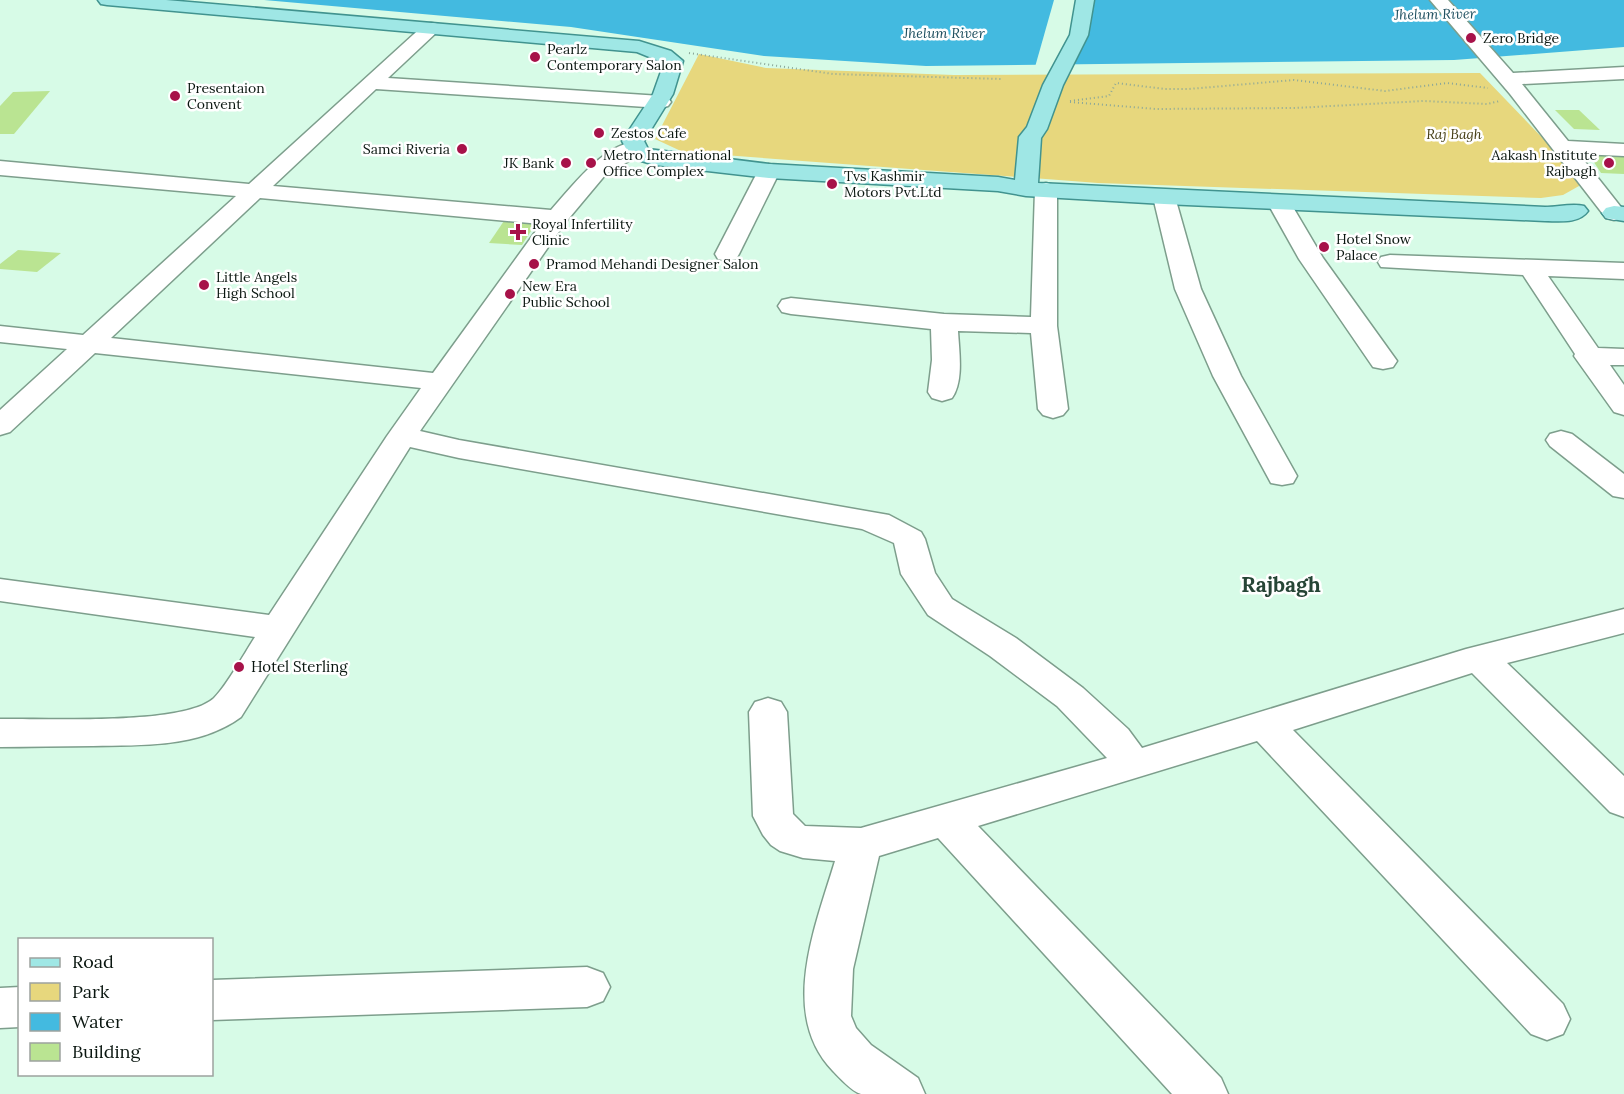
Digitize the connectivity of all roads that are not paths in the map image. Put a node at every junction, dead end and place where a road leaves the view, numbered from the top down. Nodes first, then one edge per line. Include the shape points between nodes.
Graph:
1 (107, 0) edge
2 (1085, 0) edge
3 (1439, 0) edge
4 (431, 28) junction
5 (1624, 73) edge
6 (1510, 82) junction
7 (374, 83) junction
8 (660, 102) junction
9 (1561, 147) junction
10 (635, 148) junction
11 (1624, 150) edge
12 (0, 168) edge
13 (769, 171) junction
14 (1040, 183) junction
15 (256, 191) junction
16 (1164, 197) junction
17 (1280, 202) junction
18 (1576, 211) junction
19 (1619, 213) edge
20 (557, 218) junction
21 (727, 254) dead end
22 (1389, 262) dead end
23 (1530, 267) junction
24 (1624, 271) edge
25 (791, 306) dead end
26 (944, 322) junction
27 (1044, 326) junction
28 (0, 334) edge
29 (89, 344) junction
30 (1588, 356) junction
31 (1624, 357) edge
32 (1383, 361) dead end
33 (440, 382) junction
34 (942, 392) dead end
35 (1624, 406) edge
36 (1053, 409) dead end
37 (0, 426) edge
38 (402, 436) junction
39 (1561, 440) dead end
40 (1282, 476) dead end
41 (1624, 489) edge
42 (0, 590) edge
43 (1624, 621) edge
44 (277, 628) junction
45 (1479, 658) junction
46 (768, 712) dead end
47 (1265, 725) junction
48 (0, 733) edge
49 (1133, 765) junction
50 (1624, 801) edge
51 (946, 820) junction
52 (861, 845) junction
53 (587, 987) dead end
54 (213, 999) edge
55 (18, 1007) edge
56 (0, 1008) edge
57 (1547, 1019) dead end
58 (901, 1094) edge
59 (1204, 1094) edge

1 - 4 main road
2 - 14 main road via 1079,34 1030,137
3 - 6 street
4 - 7 street
4 - 8 main road via 639,47 664,55 674,62
5 - 6 street
6 - 9 street
7 - 8 street
7 - 15 street
8 - 10 main road via 633,141
9 - 11 street
9 - 19 street
10 - 13 main road via 655,158
10 - 20 street via 598,169
12 - 15 street
13 - 14 main road
13 - 21 street
14 - 16 main road
14 - 18 main road via 1551,204
14 - 27 street
15 - 20 street
15 - 29 street
16 - 17 main road
16 - 40 street via 1188,289 1227,376
17 - 18 main road via 1559,214
17 - 32 street via 1311,259
18 - 19 street
20 - 33 street
22 - 23 street
23 - 24 street
23 - 30 street
25 - 26 street
26 - 27 street
26 - 34 street via 946,360
27 - 36 street
28 - 29 street
29 - 33 street
29 - 37 street
30 - 31 street
30 - 35 street
33 - 38 street
38 - 44 street
38 - 49 street via 459,450 862,519 894,528 909,539 918,574 940,607 1070,697 1114,739
39 - 41 street
42 - 44 street
43 - 45 street
44 - 48 street via 228,707 204,721 151,731
45 - 47 street
45 - 50 street
46 - 52 street via 773,816 781,828 794,839
47 - 49 street
47 - 57 street
49 - 51 street
51 - 52 street
51 - 59 street
52 - 58 street via 829,973 826,1003 832,1032 871,1075
53 - 54 street
55 - 56 street

